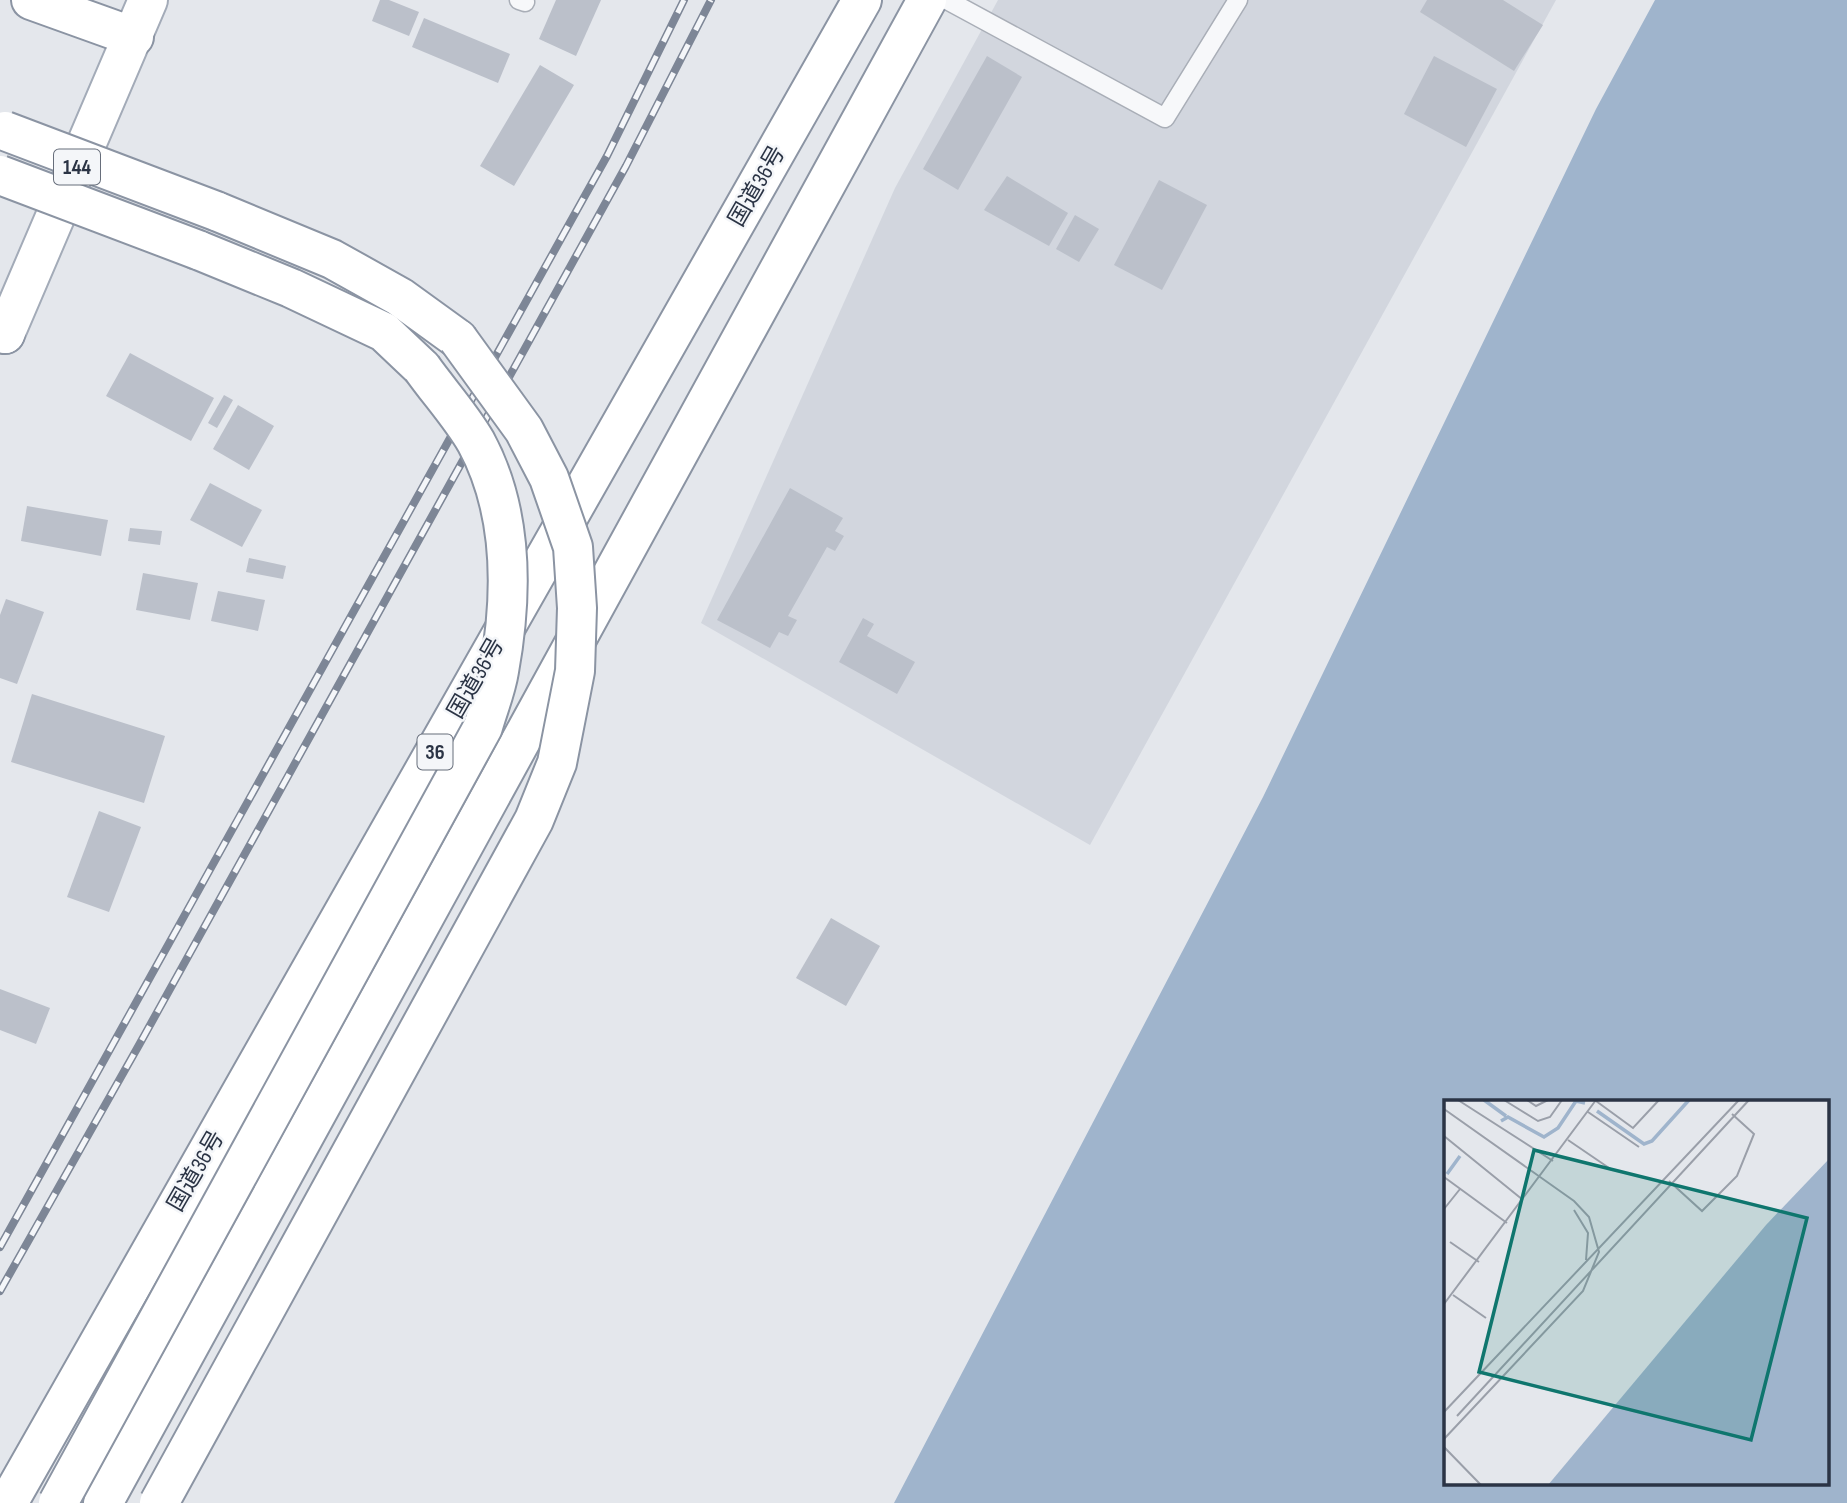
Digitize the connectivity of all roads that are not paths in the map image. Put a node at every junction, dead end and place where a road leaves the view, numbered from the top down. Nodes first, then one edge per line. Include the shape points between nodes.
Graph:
1 (31, 0) edge
2 (148, 0) edge
3 (862, 0) edge
4 (927, 0) edge
5 (947, 0) edge
6 (1238, 0) edge
7 (134, 37) junction
8 (3, 130) edge
9 (0, 175) edge
10 (3, 333) edge
11 (8, 1503) edge
12 (58, 1503) edge
13 (103, 1503) edge
14 (159, 1503) edge

1 - 7 main road
2 - 7 main road, 144
3 - 11 main road, 国道36号 / 36
4 - 13 main road
5 - 6 lane via 1165,118
7 - 10 main road, 144
8 - 14 main road, bridge via 332,259 400,297 458,339 524,430 549,478 573,547 575,671 557,763 534,820
9 - 12 main road, bridge via 291,288 384,332 422,369 475,440 504,521 510,584 499,672 482,727

